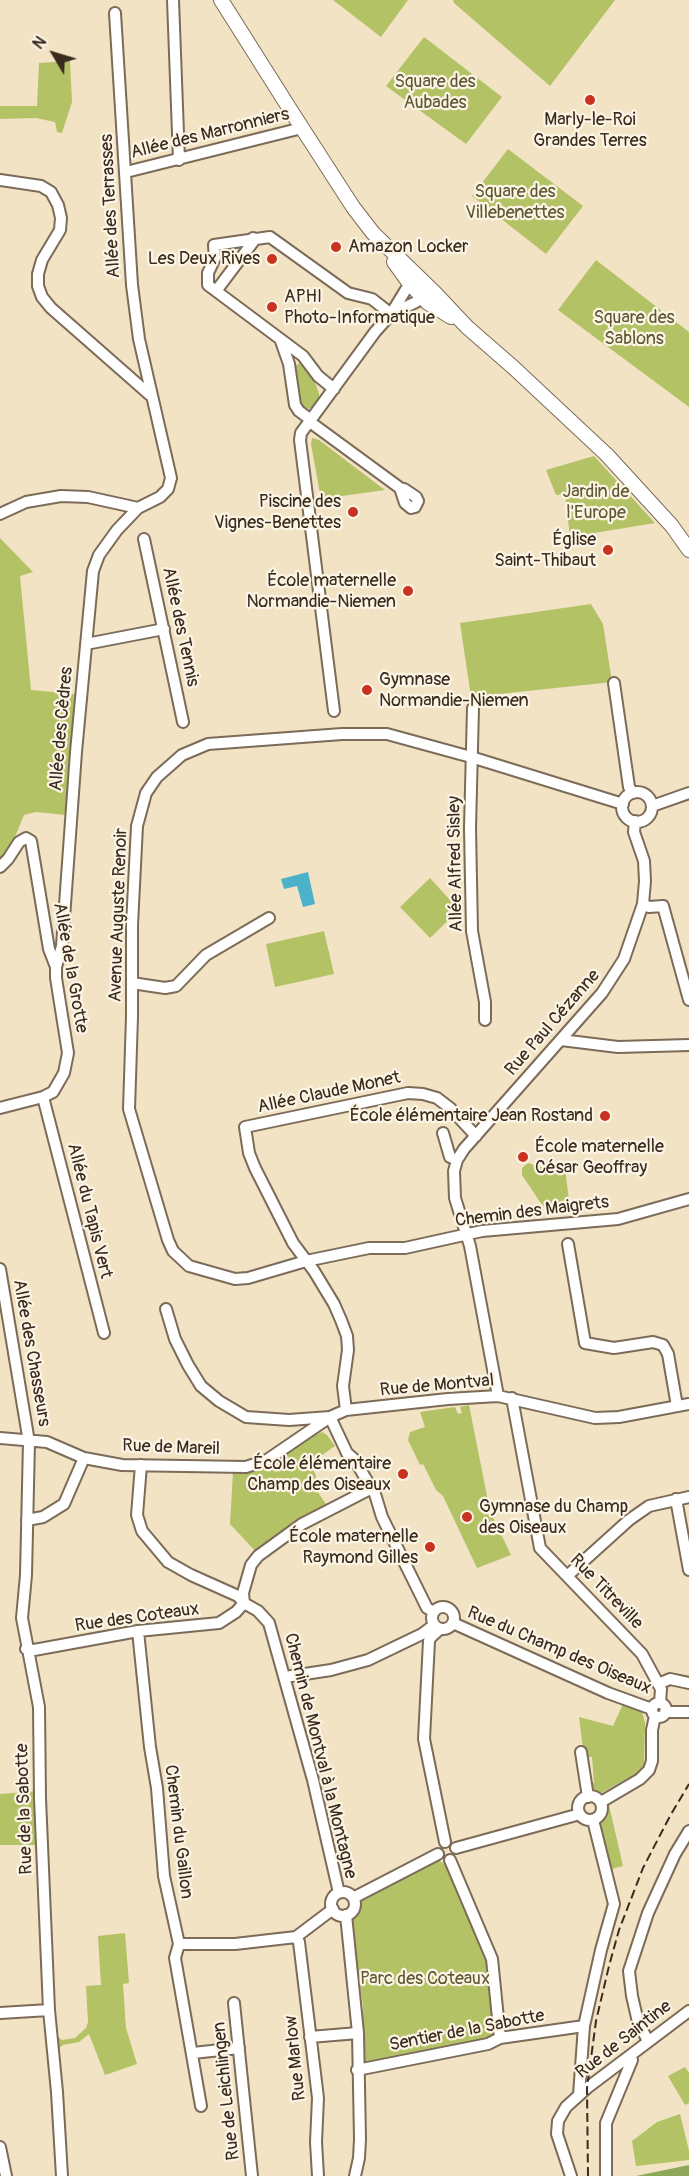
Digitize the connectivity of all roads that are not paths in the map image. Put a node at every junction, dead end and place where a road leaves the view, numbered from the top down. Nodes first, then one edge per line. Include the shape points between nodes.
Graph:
1 (172, 0) edge
2 (220, 0) edge
3 (116, 13) dead end
4 (302, 128) junction
5 (179, 160) junction
6 (126, 172) junction
7 (0, 180) edge
8 (253, 238) junction
9 (419, 288) junction
10 (216, 291) junction
11 (391, 314) junction
12 (281, 341) junction
13 (303, 356) junction
14 (289, 364) junction
15 (334, 389) junction
16 (151, 395) junction
17 (311, 421) junction
18 (400, 488) dead end
19 (138, 508) junction
20 (0, 514) edge
21 (144, 539) dead end
22 (689, 550) edge
23 (164, 629) junction
24 (86, 644) junction
25 (614, 684) dead end
26 (473, 708) dead end
27 (334, 711) dead end
28 (183, 722) dead end
29 (471, 757) junction
30 (633, 793) junction
31 (689, 793) edge
32 (623, 804) junction
33 (652, 806) junction
34 (635, 822) junction
35 (0, 867) edge
36 (643, 904) junction
37 (269, 918) dead end
38 (56, 967) junction
39 (686, 979) edge
40 (132, 983) junction
41 (689, 1000) edge
42 (485, 1020) dead end
43 (561, 1040) junction
44 (689, 1045) edge
45 (43, 1097) junction
46 (0, 1108) edge
47 (442, 1133) dead end
48 (476, 1136) junction
49 (457, 1160) junction
50 (689, 1199) edge
51 (466, 1234) junction
52 (568, 1244) dead end
53 (306, 1261) junction
54 (0, 1269) edge
55 (166, 1309) dead end
56 (104, 1333) dead end
57 (498, 1396) junction
58 (512, 1398) junction
59 (689, 1404) edge
60 (677, 1406) junction
61 (346, 1410) junction
62 (330, 1417) junction
63 (0, 1438) edge
64 (29, 1442) junction
65 (84, 1458) junction
66 (141, 1465) junction
67 (372, 1488) junction
68 (689, 1497) edge
69 (676, 1499) junction
70 (27, 1520) junction
71 (689, 1570) edge
72 (567, 1576) junction
73 (244, 1602) junction
74 (434, 1612) junction
75 (453, 1623) junction
76 (437, 1627) junction
77 (138, 1631) junction
78 (26, 1649) junction
79 (285, 1677) junction
80 (689, 1683) edge
81 (658, 1684) junction
82 (658, 1710) junction
83 (689, 1712) edge
84 (581, 1752) dead end
85 (588, 1797) junction
86 (601, 1802) junction
87 (580, 1814) junction
88 (593, 1820) junction
89 (689, 1831) edge
90 (446, 1842) junction
91 (456, 1848) junction
92 (438, 1854) junction
93 (450, 1860) junction
94 (339, 1893) junction
95 (353, 1898) junction
96 (333, 1909) junction
97 (346, 1915) junction
98 (296, 1937) junction
99 (179, 1944) junction
100 (234, 2003) dead end
101 (49, 2010) junction
102 (689, 2011) edge
103 (0, 2013) edge
104 (584, 2026) junction
105 (358, 2032) junction
106 (310, 2037) junction
107 (500, 2038) junction
108 (648, 2041) junction
109 (239, 2048) junction
110 (193, 2053) junction
111 (630, 2056) junction
112 (357, 2070) junction
113 (579, 2095) junction
114 (201, 2106) dead end
115 (0, 2147) edge
116 (0, 2171) edge
117 (1, 2176) edge
118 (6, 2176) edge
119 (62, 2176) edge
120 (252, 2176) edge
121 (318, 2176) edge
122 (355, 2176) edge
123 (571, 2176) edge
124 (606, 2176) edge

1 - 5 street
2 - 4 main road
3 - 6 street, Allée des Terrasses
4 - 5 street, Allée des Marronniers
4 - 9 main road via 353,207
5 - 6 street, Allée des Marronniers
6 - 16 street, Allée des Terrasses via 138,339
7 - 16 street via 41,186 51,192 58,205 60,230 38,274 42,297
8 - 10 street
8 - 10 street via 214,245 208,285
8 - 11 street via 270,237 348,293 372,299
9 - 11 street
9 - 11 street via 403,309
9 - 22 main road via 607,455
10 - 12 street
11 - 15 street
12 - 13 street
12 - 14 street
13 - 14 street via 292,358
13 - 15 street
14 - 17 street via 295,405
15 - 17 street
16 - 19 street, Allée des Terrasses via 171,478 160,497
17 - 18 street
17 - 27 street via 300,440
19 - 20 street via 88,497 61,496 26,502
19 - 24 street, Allée des Cèdres via 99,555 93,571
21 - 23 street, Allée des Tennis
23 - 24 street
23 - 28 street, Allée des Tennis
24 - 38 street, Allée des Cèdres via 62,946
25 - 30 street
26 - 29 street, Allée Alfred Sisley
29 - 32 street, Avenue Auguste Renoir
29 - 40 street, Avenue Auguste Renoir via 387,734 367,733 208,744 182,755 157,777 146,794 139,817
29 - 42 street, Allée Alfred Sisley via 472,931
30 - 32 street
30 - 33 street via 645,794
31 - 33 street
32 - 34 street via 625,815
33 - 34 street via 648,818
34 - 36 street, Rue Paul Cézanne via 634,832 644,861
35 - 38 street, Allée de la Grotte via 19,842 26,838 31,841 49,950
36 - 39 street via 663,906
36 - 43 street, Rue Paul Cézanne via 632,941 614,978
37 - 40 street via 206,955 176,986
38 - 45 street, Allée de la Grotte via 68,1063 59,1083
39 - 41 street
40 - 53 street, Avenue Auguste Renoir via 129,1109 173,1251 189,1266 236,1279
43 - 44 street via 618,1047
43 - 48 street, Rue Paul Cézanne
45 - 46 street
45 - 56 street, Allée du Tapis Vert
47 - 49 street via 450,1157
48 - 49 street, Rue Paul Cézanne
48 - 53 street, Allée Claude Monet via 437,1098 408,1093 245,1127 255,1168
49 - 51 street via 454,1191
50 - 51 street, Chemin des Maigrets via 618,1219
51 - 53 street, Chemin des Maigrets via 405,1248 369,1248
51 - 57 street
52 - 60 street via 585,1343 614,1348 653,1342 663,1345
53 - 61 street via 334,1304 347,1336 343,1386
54 - 64 street, Allée des Chasseurs
55 - 62 street via 188,1365 201,1386 219,1401 246,1417
57 - 58 street, Rue de Montval
57 - 61 street, Rue de Montval
58 - 60 street, Rue de Montval via 595,1418
58 - 72 street, Rue Titreville via 540,1548
59 - 60 street, Rue de Montval
61 - 62 street, Rue de Montval
62 - 66 street, Rue de Mareil via 267,1460 246,1467
62 - 67 street via 347,1453
63 - 64 street, Rue de Mareil
64 - 65 street, Rue de Mareil via 47,1443
64 - 70 street, Rue de la Sabotte
65 - 66 street, Rue de Mareil
65 - 70 street via 64,1504 43,1517
66 - 73 street, Chemin de Montval à la Montagne via 137,1515 141,1531 168,1562
67 - 73 street via 302,1524 258,1556 251,1565
67 - 74 street via 381,1517 427,1608
68 - 69 street
69 - 71 street
69 - 72 street via 649,1506 630,1518
70 - 78 street, Rue de la Sabotte via 22,1609
72 - 81 street, Rue Titreville via 638,1648
73 - 77 street, Rue des Coteaux via 219,1623
73 - 79 street, Chemin de Montval à la Montagne via 268,1623
74 - 75 street via 449,1609
74 - 76 street via 432,1618
75 - 76 street via 446,1629
75 - 82 street, Rue du Champ des Oiseaux via 608,1693
76 - 79 street via 368,1660
76 - 90 street via 429,1641 424,1739
77 - 78 street, Rue des Coteaux
77 - 99 street, Chemin du Gaillon via 164,1876
78 - 101 street, Rue de la Sabotte via 39,1707
79 - 94 street, Chemin de Montval à la Montagne
80 - 81 street via 670,1679
81 - 82 street, Rue Titreville
82 - 83 street, Rue du Champ des Oiseaux
82 - 86 street, Rue Titreville via 649,1770
84 - 85 street
85 - 86 street
85 - 87 street via 579,1803
86 - 88 street via 601,1813
87 - 88 street
87 - 91 street
88 - 104 street via 615,1904
89 - 108 street via 648,1913 629,1971 638,2022
90 - 91 street
90 - 92 street via 440,1845
91 - 93 street
92 - 93 street
92 - 95 street
93 - 107 street via 492,1959
94 - 95 street
94 - 96 street via 333,1898
95 - 97 street via 354,1909
96 - 97 street via 338,1915
96 - 98 street
97 - 105 street
98 - 99 street via 235,1944
98 - 106 street, Rue Marlow
99 - 110 street, Chemin du Gaillon via 175,1958
100 - 109 street, Rue de Leichlingen
101 - 103 street
101 - 119 street, Rue de la Sabotte
102 - 108 street, Rue de Saintine
104 - 107 street, Sentier de la Sabotte
104 - 113 street
105 - 106 street
105 - 112 street
106 - 121 street, Rue Marlow via 318,2098
107 - 112 street, Sentier de la Sabotte via 488,2044
108 - 111 street, Rue de Saintine
109 - 110 street
109 - 120 street, Rue de Leichlingen
110 - 114 street, Chemin du Gaillon
111 - 113 street, Rue de Saintine
111 - 124 street via 632,2060 606,2123
112 - 122 street via 360,2139
113 - 123 street, Rue de Saintine via 566,2107 557,2128
115 - 118 street
116 - 117 street

